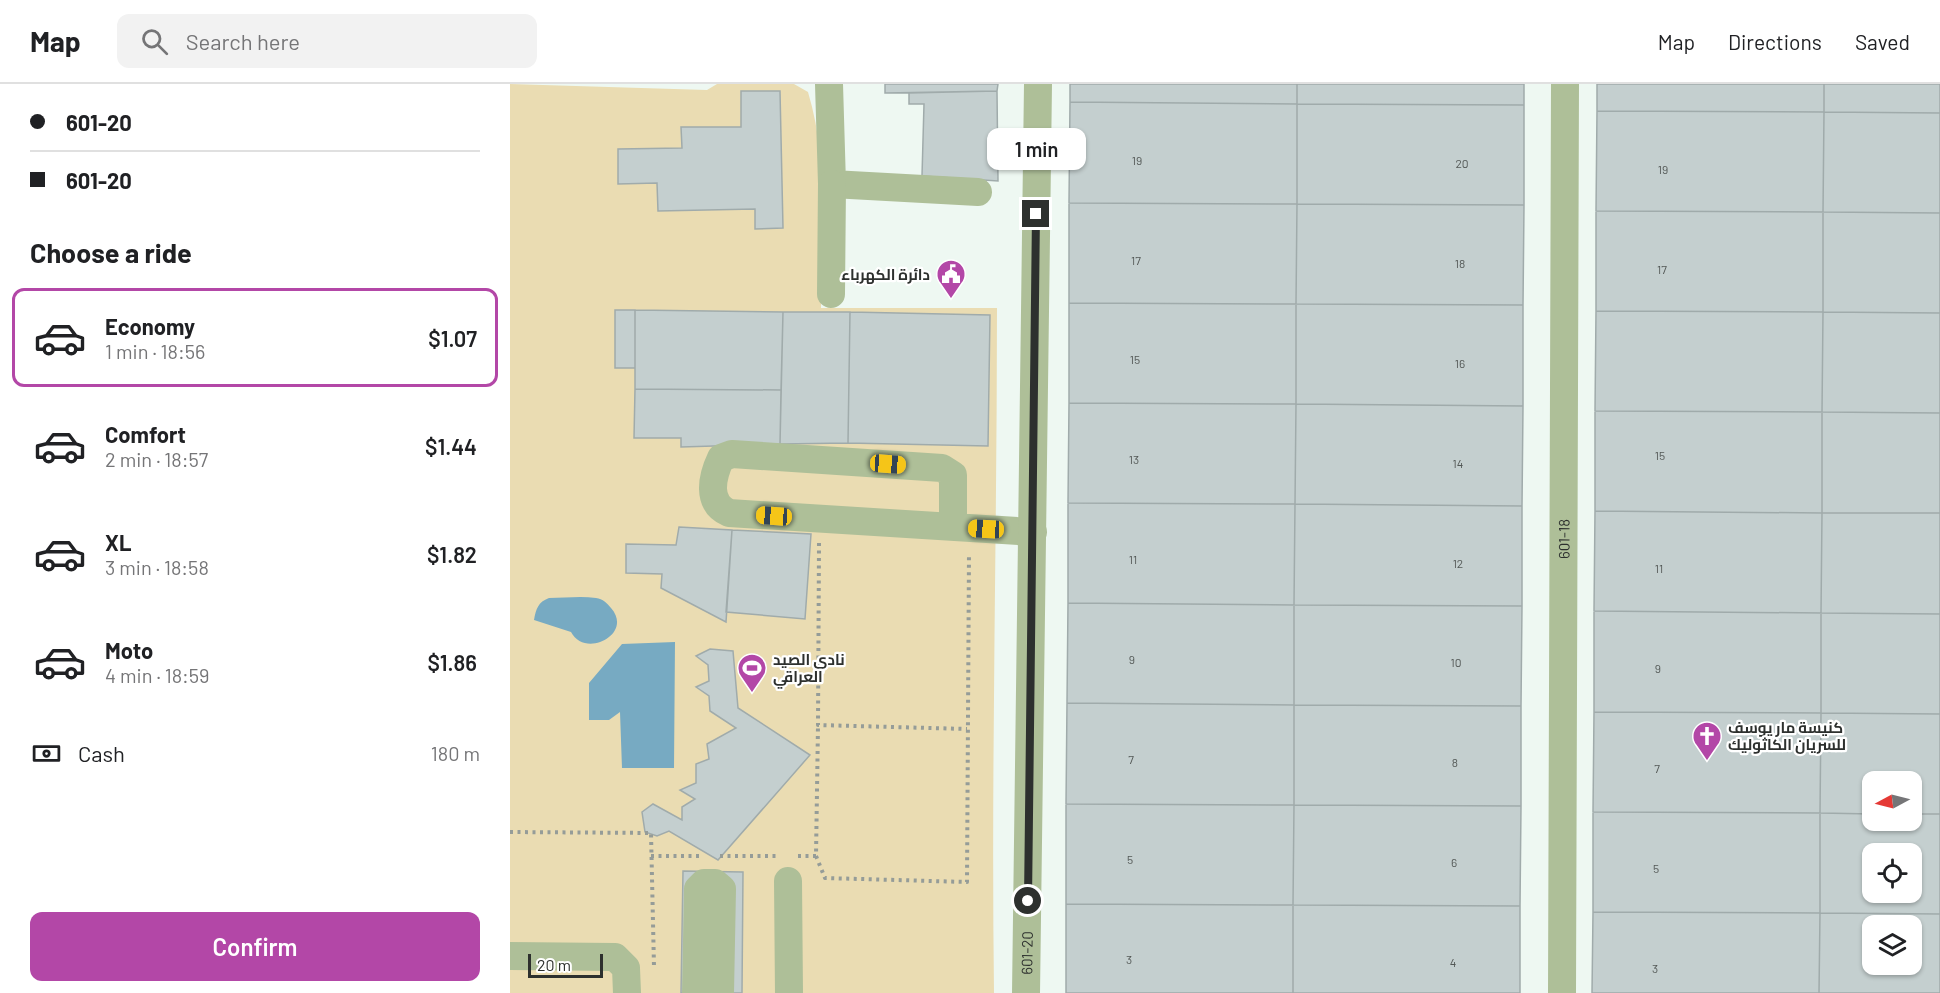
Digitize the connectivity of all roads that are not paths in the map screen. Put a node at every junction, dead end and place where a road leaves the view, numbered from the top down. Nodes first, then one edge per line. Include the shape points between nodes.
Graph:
1 (829, 84) edge
2 (1038, 84) edge
3 (1565, 84) edge
4 (832, 184) junction
5 (978, 192) dead end
6 (831, 294) dead end
7 (1033, 532) junction
8 (961, 537) junction
9 (788, 881) dead end
10 (510, 956) edge
11 (627, 993) edge
12 (696, 993) edge
13 (720, 993) edge
14 (789, 993) edge
15 (1026, 993) edge
16 (1562, 993) edge

1 - 4 street
2 - 7 street, 601-20
3 - 16 street, 601-18
4 - 5 street
4 - 6 street
7 - 8 street
7 - 15 street, 601-20
8 - 8 street via 955,485 948,470 732,454 721,458 715,470 713,501 729,513 819,518
9 - 14 street
10 - 11 street via 615,957 626,968
12 - 13 street via 698,890 704,883 715,883 722,889

